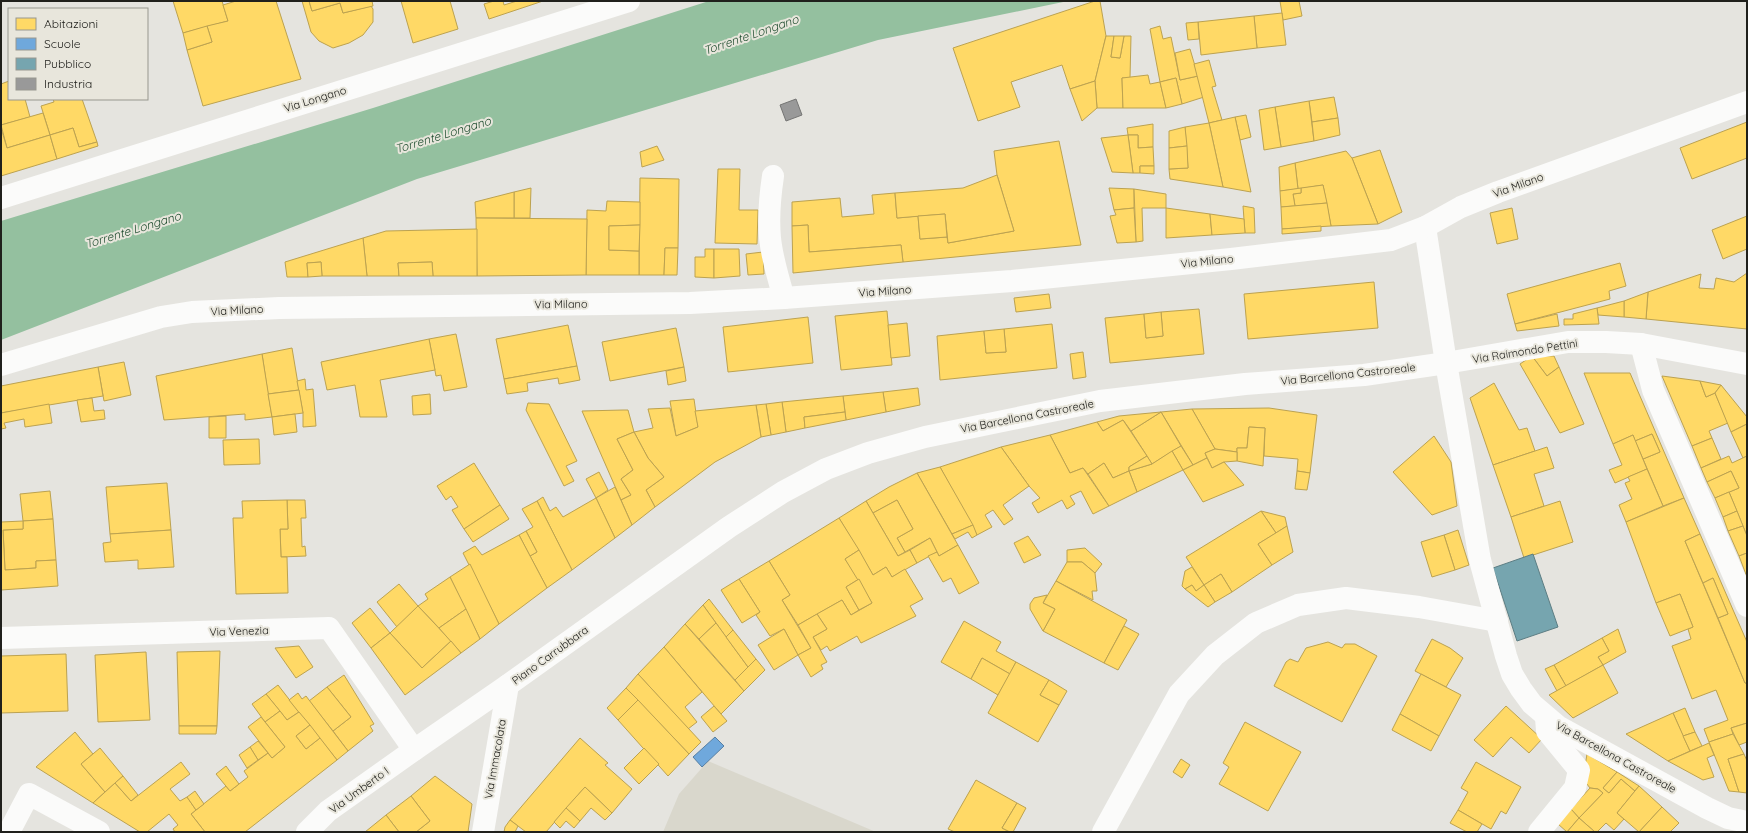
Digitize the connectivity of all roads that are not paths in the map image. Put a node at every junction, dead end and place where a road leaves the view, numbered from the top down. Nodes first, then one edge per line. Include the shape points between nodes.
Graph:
1 (629, 1) edge
2 (1747, 102) edge
3 (773, 176) dead end
4 (1, 198) edge
5 (1425, 227) junction
6 (784, 298) junction
7 (1641, 344) junction
8 (1446, 363) junction
9 (1747, 364) edge
10 (1, 365) edge
11 (685, 558) joint
12 (1747, 606) edge
13 (1496, 621) junction
14 (1, 638) edge
15 (508, 685) junction
16 (1546, 717) junction
17 (414, 750) junction
18 (1747, 822) edge
19 (1747, 828) edge
20 (9, 832) edge
21 (99, 832) edge
22 (307, 832) edge
23 (483, 832) edge
24 (1103, 832) edge
25 (1539, 832) edge
26 (1745, 832) edge

1 - 4 street, Via Longano
2 - 5 street, Via Milano via 1498,192
3 - 6 street via 769,215 770,239
5 - 6 street, Via Milano via 1391,240 1231,259 1012,281
5 - 8 street
6 - 10 street, Via Milano via 690,303 294,308 192,312 161,317
7 - 8 street, Via Raimondo Pettini via 1568,342
7 - 9 street, Via Raimondo Pettini
7 - 12 street via 1653,390
8 - 11 street, Via Barcellona Castroreale via 1364,375 1245,384 1100,401 925,436 826,469 729,526
8 - 13 street, Via Barcellona Castroreale via 1480,560
11 - 15 street, Piano Carrubbara
13 - 16 street, Via Barcellona Castroreale via 1512,674 1532,704
13 - 24 street via 1419,607 1346,598 1298,605 1256,623 1215,655 1179,694
14 - 17 street, Via Venezia via 329,628
15 - 17 street, Piano Carrubbara
15 - 23 street, Via Immacolata
16 - 18 street, Via Barcellona Castroreale via 1573,736 1707,808 1728,818
16 - 25 street via 1547,731 1579,770 1575,788
17 - 22 street, Via Umberto I via 328,811
19 - 26 street
20 - 21 street via 29,794

